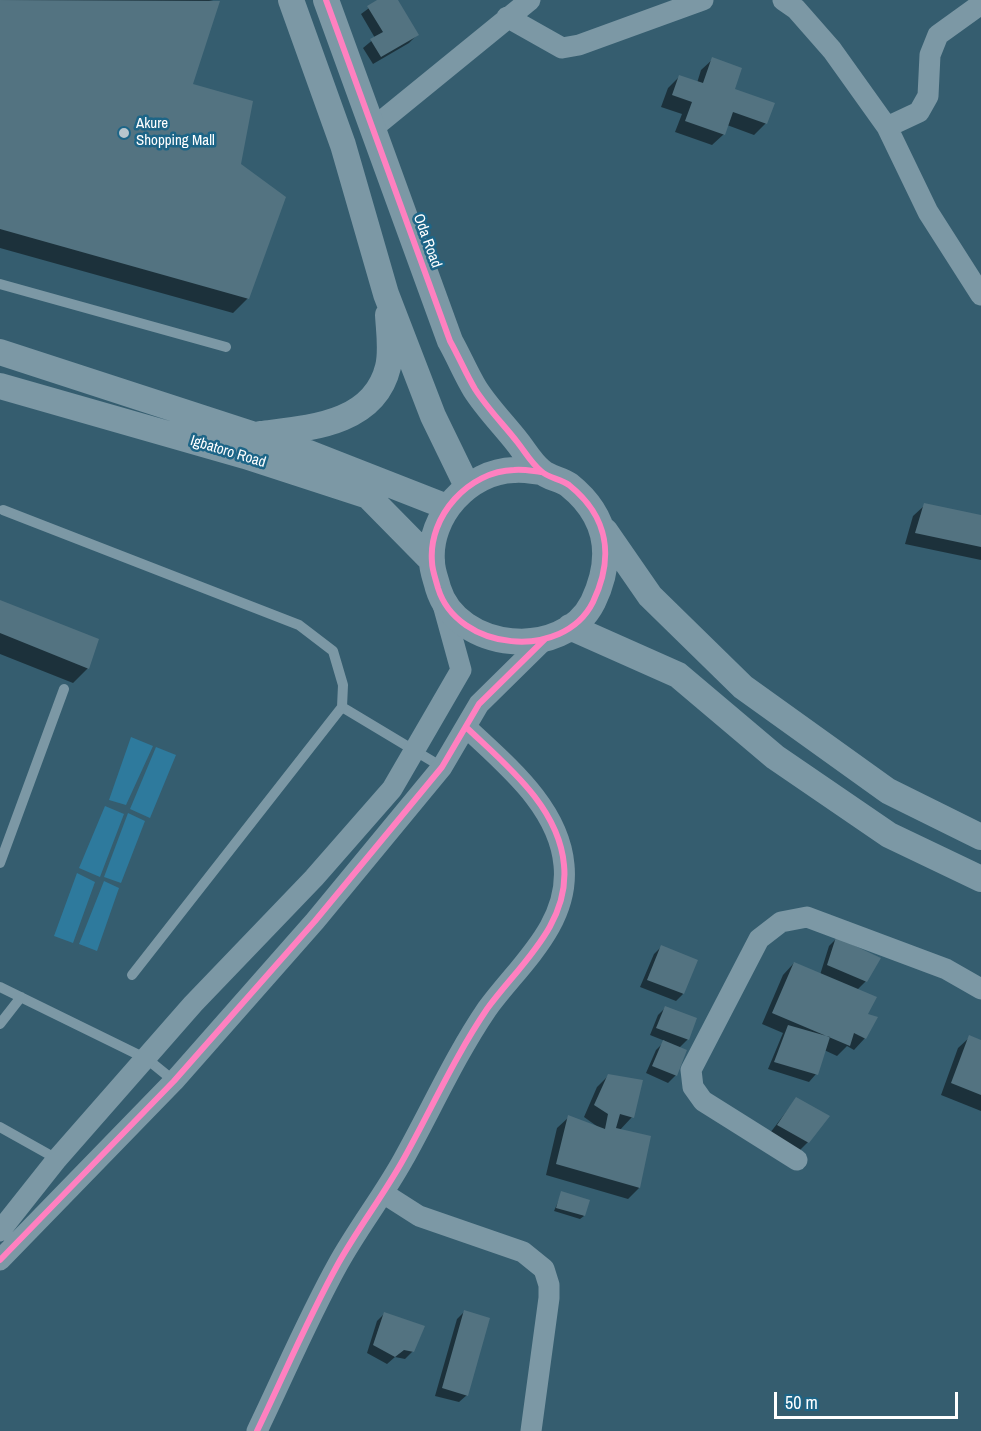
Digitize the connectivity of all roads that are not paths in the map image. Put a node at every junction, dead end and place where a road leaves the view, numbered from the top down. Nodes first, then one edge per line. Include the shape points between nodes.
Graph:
1 (291, 0) edge
2 (326, 0) edge
3 (530, 0) edge
4 (704, 0) edge
5 (783, 0) edge
6 (981, 4) edge
7 (507, 17) junction
8 (887, 127) junction
9 (373, 128) junction
10 (0, 284) edge
11 (386, 294) junction
12 (981, 295) edge
13 (226, 347) dead end
14 (0, 352) edge
15 (0, 386) edge
16 (254, 434) junction
17 (541, 472) junction
18 (467, 486) junction
19 (447, 507) junction
20 (3, 510) dead end
21 (601, 526) junction
22 (432, 561) junction
23 (439, 592) junction
24 (570, 627) junction
25 (545, 639) junction
26 (64, 689) dead end
27 (342, 707) junction
28 (467, 728) junction
29 (415, 750) junction
30 (442, 767) junction
31 (981, 837) edge
32 (0, 863) edge
33 (981, 879) edge
34 (132, 975) dead end
35 (0, 987) edge
36 (981, 989) edge
37 (21, 997) junction
38 (0, 1024) edge
39 (147, 1059) junction
40 (174, 1081) junction
41 (0, 1127) edge
42 (57, 1159) junction
43 (797, 1160) dead end
44 (382, 1193) junction
45 (0, 1231) edge
46 (0, 1260) edge
47 (257, 1431) edge
48 (531, 1431) edge

1 - 11 street via 343,145
2 - 9 street, Oda Road
3 - 7 street
4 - 7 street via 562,48
5 - 8 street via 832,50
6 - 8 street via 938,35 930,55 928,96 919,112
7 - 9 street
8 - 12 street via 928,212
9 - 17 street, Oda Road via 450,341 476,391
10 - 13 lane
11 - 16 street via 388,366 383,381 368,401 351,415 322,426
11 - 18 street via 433,416
14 - 16 street, Igbatoro Road
15 - 22 street, Igbatoro Road via 245,456 368,496
16 - 19 street, Igbatoro Road
17 - 18 street via 513,470 486,476
17 - 21 street via 567,483 588,502
18 - 19 street
19 - 22 street via 435,532
20 - 27 lane via 299,625 333,651 343,685
21 - 24 street via 607,554 603,582 590,607
21 - 31 street via 650,596 743,687 888,791
22 - 23 street
23 - 25 street via 457,618 483,635 514,643
23 - 29 street via 461,670
24 - 25 street
24 - 33 street via 678,675 776,756 881,830
25 - 28 street via 478,704
26 - 32 lane
27 - 29 lane
27 - 34 lane
28 - 30 street
28 - 44 street via 516,774 541,804 556,835 564,865 562,893 547,935 487,1010
29 - 30 lane
29 - 39 street via 392,789
30 - 40 street via 315,921
35 - 37 lane
36 - 43 street via 946,969 807,917 781,922 759,939 691,1070 693,1087 703,1101
37 - 38 lane
37 - 39 lane
39 - 40 lane
39 - 42 street
40 - 46 street
41 - 42 lane
42 - 45 street
44 - 47 street via 338,1263
44 - 48 street via 419,1216 523,1252 544,1269 549,1298

